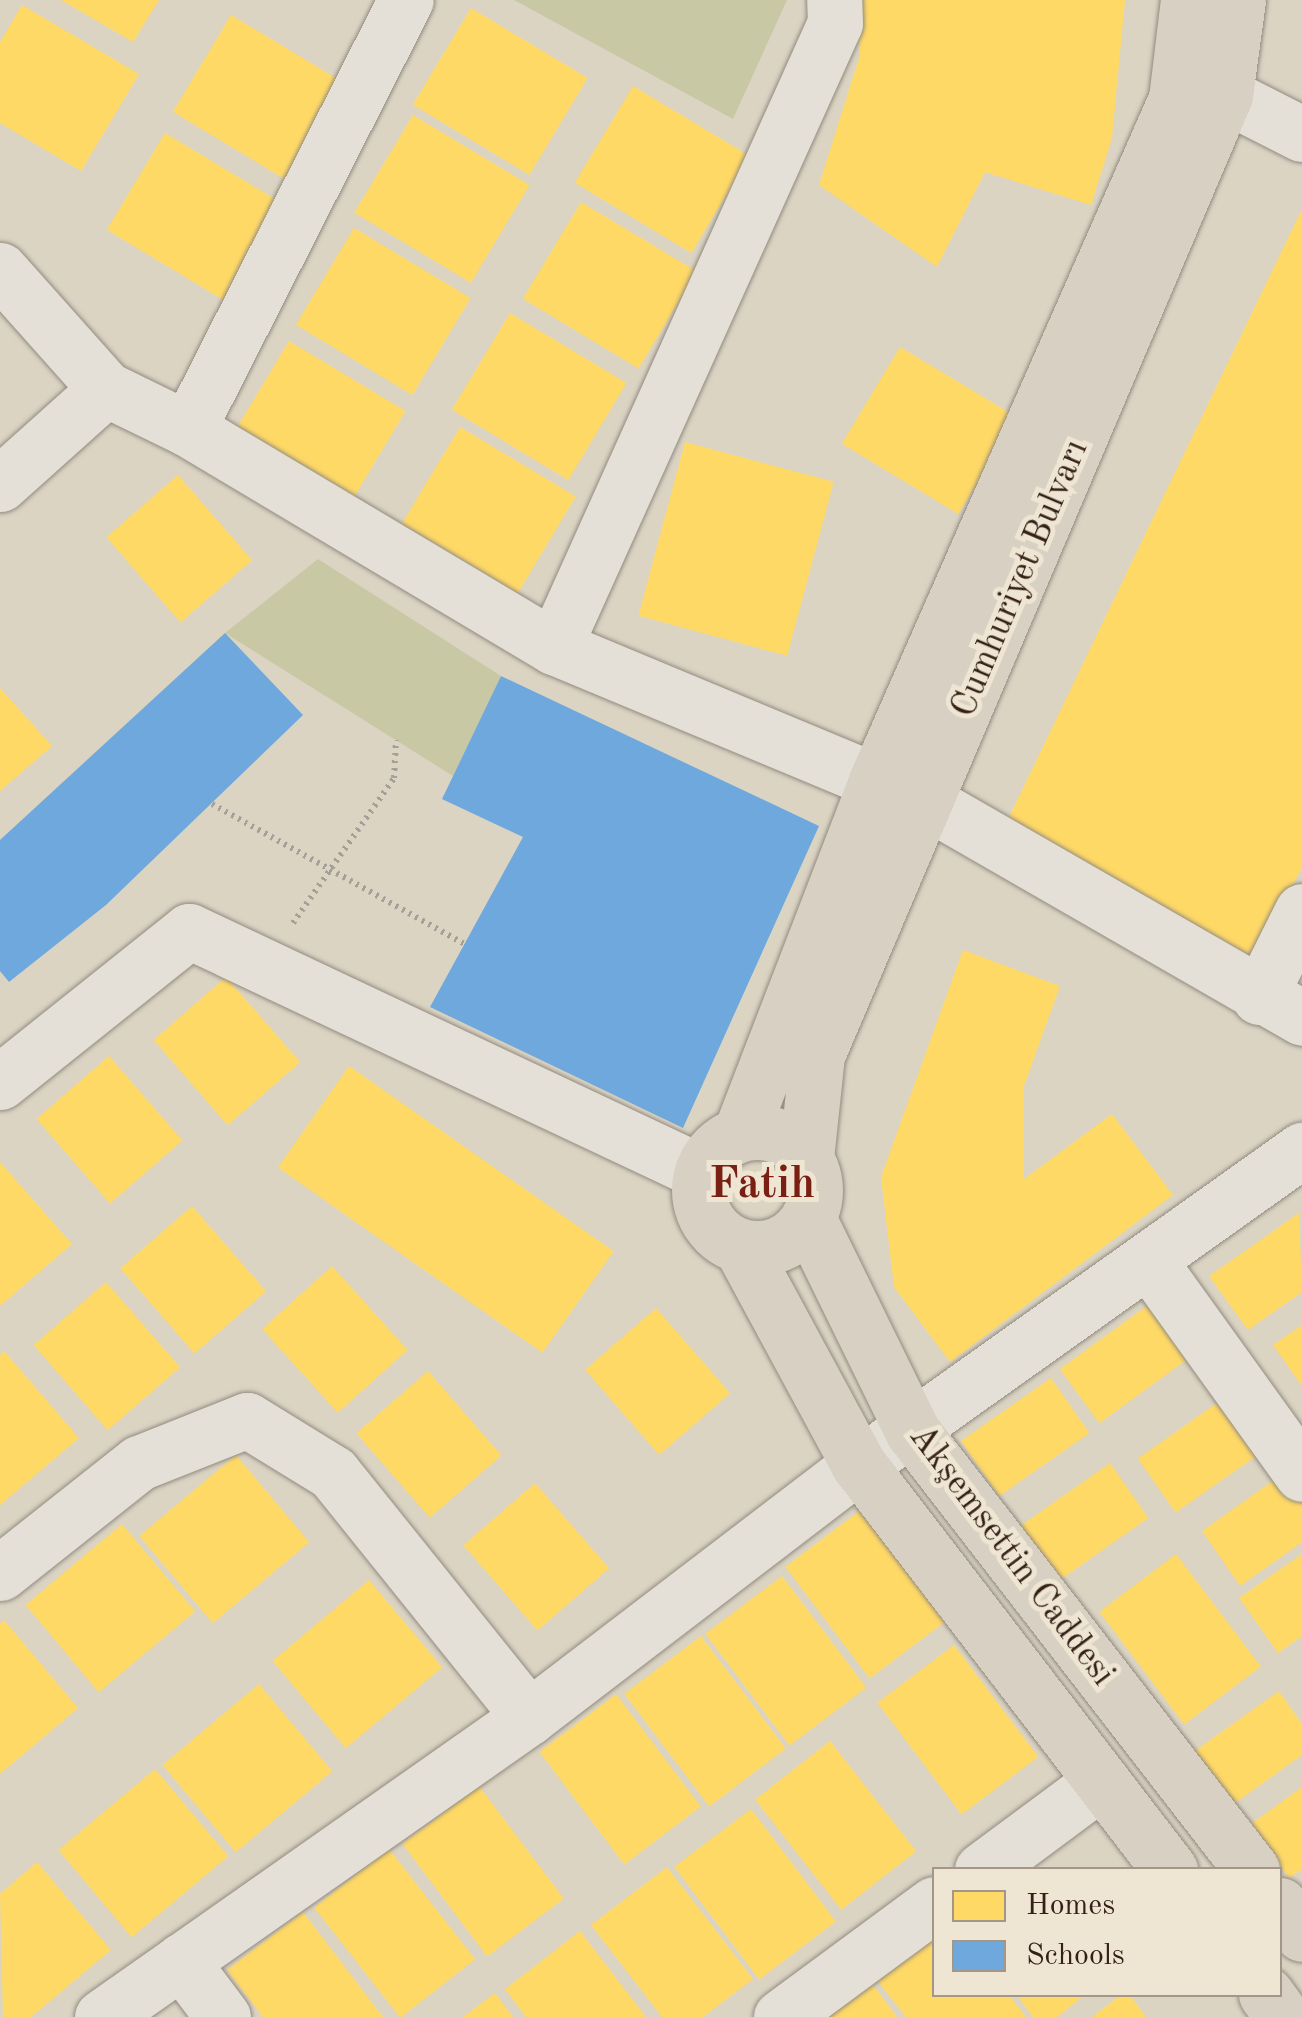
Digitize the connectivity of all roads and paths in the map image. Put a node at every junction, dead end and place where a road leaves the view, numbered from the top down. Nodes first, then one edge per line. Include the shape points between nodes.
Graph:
1 (406, 0) edge
2 (834, 0) edge
3 (1188, 0) edge
4 (1238, 0) edge
5 (1200, 97) junction
6 (1302, 134) edge
7 (0, 270) edge
8 (106, 389) junction
9 (188, 429) junction
10 (0, 484) edge
11 (554, 647) junction
12 (396, 740) dead end
13 (876, 781) junction
14 (927, 802) junction
15 (212, 804) dead end
16 (329, 868) junction
17 (1302, 910) edge
18 (465, 944) dead end
19 (273, 970) junction
20 (1280, 1008) edge
21 (0, 1082) edge
22 (740, 1134) junction
23 (1302, 1150) edge
24 (806, 1158) junction
25 (701, 1172) junction
26 (808, 1218) junction
27 (741, 1247) junction
28 (1149, 1261) junction
29 (913, 1432) junction
30 (859, 1466) junction
31 (1302, 1474) edge
32 (0, 1573) edge
33 (529, 1717) junction
34 (1102, 1781) junction
35 (986, 1867) edge
36 (1168, 1867) edge
37 (1250, 1867) edge
38 (932, 1905) edge
39 (1282, 1908) edge
40 (1302, 1934) edge
41 (181, 1962) junction
42 (102, 2017) edge
43 (223, 2017) edge
44 (781, 2017) edge

1 - 9 street
2 - 11 street via 835,23
3 - 5 main road, Cumhuriyet Bulvarı
4 - 5 main road, Cumhuriyet Bulvarı
5 - 6 street
5 - 13 main road, Cumhuriyet Bulvarı
5 - 14 main road, Cumhuriyet Bulvarı
7 - 8 street
8 - 9 street
8 - 10 street
9 - 11 street
11 - 13 street
12 - 16 path via 394,778
13 - 14 street
13 - 22 main road, Cumhuriyet Bulvarı
14 - 20 street
14 - 24 main road, Cumhuriyet Bulvarı via 817,1055
15 - 16 path
16 - 18 path
16 - 19 path via 284,936
17 - 20 street
19 - 21 street via 189,931
19 - 25 street
22 - 24 main road via 777,1136
22 - 25 main road via 710,1155
23 - 28 street
24 - 26 main road via 815,1188
25 - 27 main road via 701,1210
26 - 27 main road via 779,1244
26 - 29 main road, Akşemsettin Caddesi
27 - 30 main road, Akşemsettin Caddesi
28 - 29 street
28 - 31 street
29 - 30 street
29 - 37 main road, Akşemsettin Caddesi
30 - 33 street
30 - 34 main road, Akşemsettin Caddesi
32 - 33 street via 138,1463 247,1420 332,1473
33 - 41 street
34 - 35 street
34 - 36 main road, Akşemsettin Caddesi
38 - 44 street
39 - 40 main road
41 - 42 street
41 - 43 street

